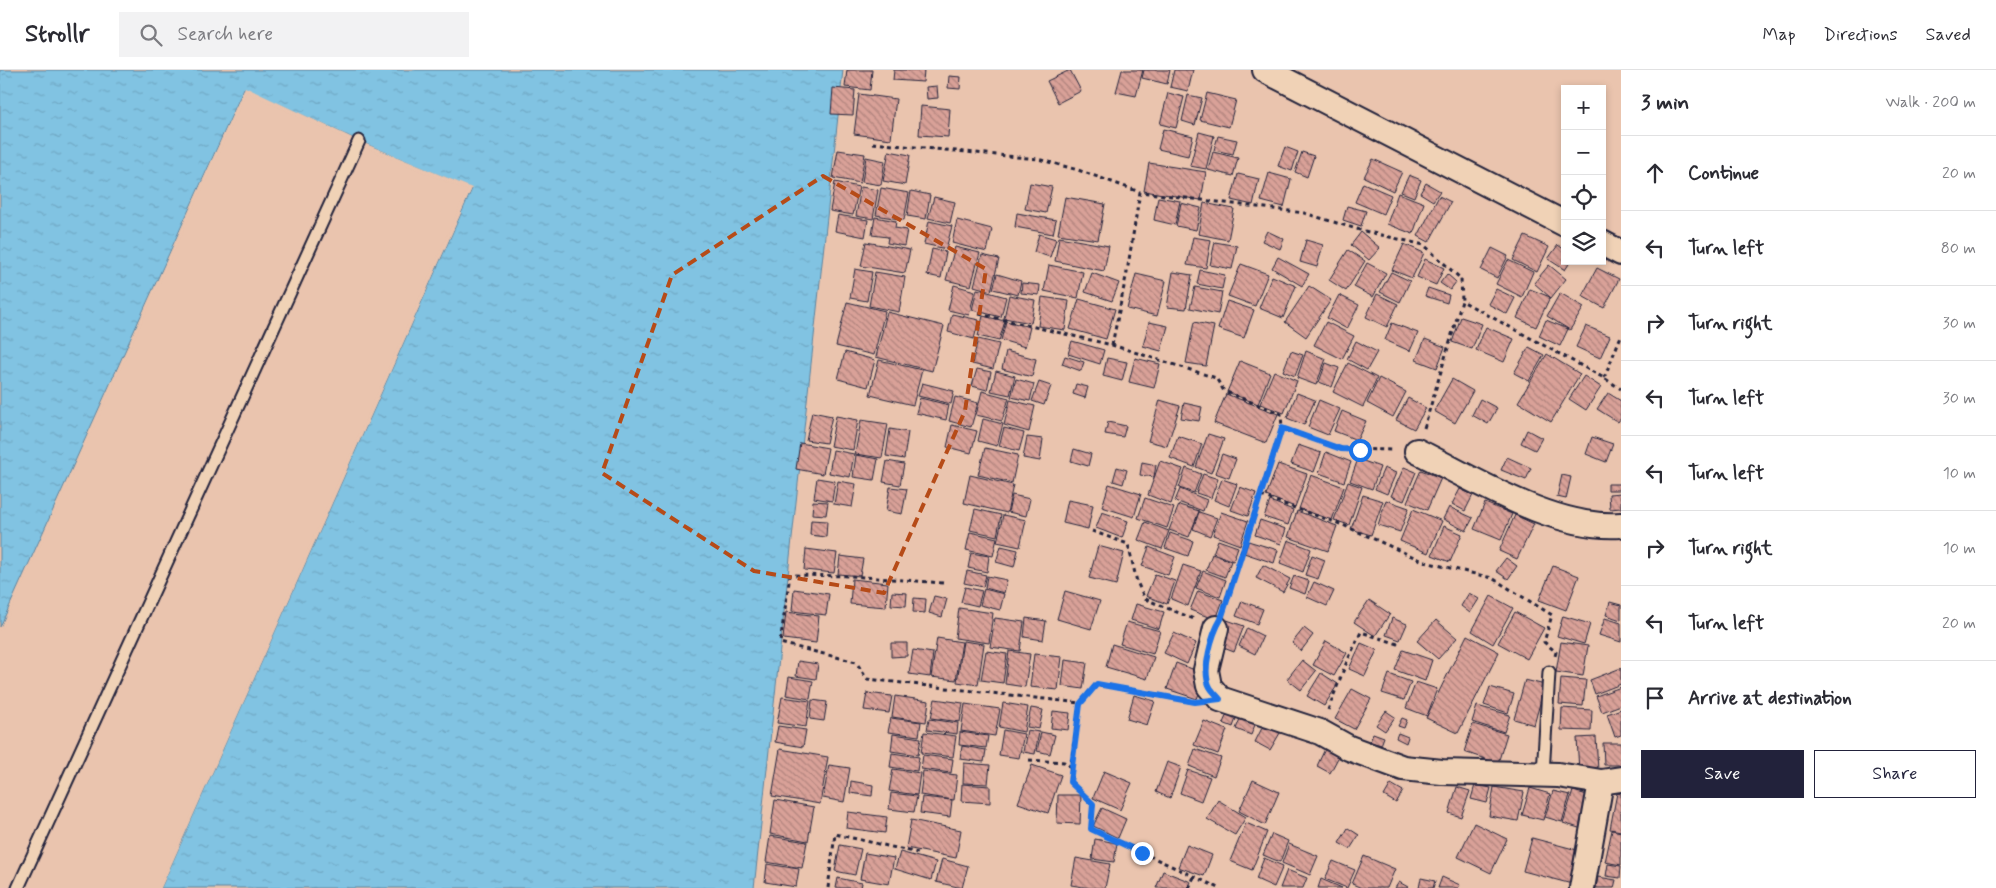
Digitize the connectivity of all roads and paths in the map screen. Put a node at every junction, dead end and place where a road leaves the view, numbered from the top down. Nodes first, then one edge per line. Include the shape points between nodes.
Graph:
1 (1265, 70) edge
2 (359, 141) dead end
3 (873, 143) dead end
4 (1140, 192) junction
5 (1561, 222) edge
6 (1606, 245) edge
7 (1621, 253) edge
8 (1462, 301) junction
9 (980, 314) dead end
10 (1621, 336) edge
11 (1112, 345) junction
12 (1604, 378) junction
13 (1621, 389) edge
14 (1282, 428) junction
15 (1417, 450) junction
16 (1261, 496) junction
17 (1621, 525) edge
18 (1092, 531) dead end
19 (943, 583) dead end
20 (1216, 628) junction
21 (1401, 645) dead end
22 (1548, 672) joint
23 (1220, 699) junction
24 (1080, 704) junction
25 (1320, 732) junction
26 (1029, 760) dead end
27 (1071, 767) junction
28 (1543, 774) junction
29 (1611, 781) edge
30 (918, 853) dead end
31 (1194, 876) junction
32 (18, 888) edge
33 (828, 888) edge
34 (1189, 888) edge
35 (1219, 888) edge
36 (1582, 888) edge

1 - 5 street
2 - 32 lane
3 - 4 path via 1038,159
4 - 8 path via 1304,213 1424,245 1461,279
4 - 11 path
6 - 7 street
8 - 12 path
8 - 15 path
9 - 11 path
10 - 12 path
11 - 14 path via 1216,378 1224,391 1281,414
12 - 13 path
14 - 15 path via 1341,449
14 - 16 path
15 - 17 street via 1531,509 1603,526
16 - 20 path
16 - 22 path via 1343,526 1425,562 1492,578 1552,615 1544,642 1556,652
18 - 20 path via 1128,544 1136,582 1145,599
19 - 24 path via 790,575 780,643 856,662 866,679
20 - 23 street via 1206,670 1209,686
21 - 25 path via 1361,632
22 - 28 lane
23 - 24 path via 1195,702 1097,684
23 - 25 street
24 - 27 path
25 - 28 street via 1349,748 1403,768
26 - 27 path via 1064,762
27 - 31 path via 1070,782 1093,804 1091,829
28 - 29 street
29 - 36 street
30 - 33 path via 835,834
31 - 34 path
31 - 35 path

